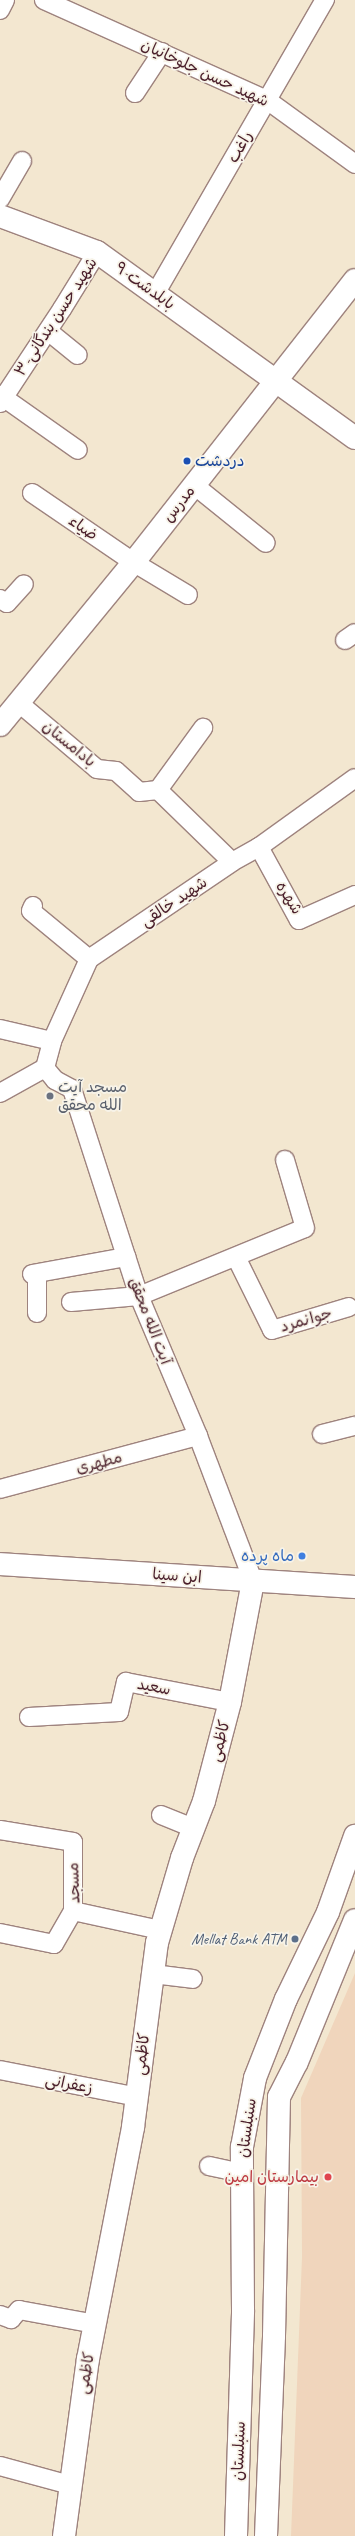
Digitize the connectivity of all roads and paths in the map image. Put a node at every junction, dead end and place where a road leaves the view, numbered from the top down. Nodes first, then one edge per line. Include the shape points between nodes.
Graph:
1 (4, 0) edge
2 (44, 0) edge
3 (325, 0) edge
4 (0, 10) edge
5 (162, 52) junction
6 (135, 92) dead end
7 (267, 100) junction
8 (22, 161) dead end
9 (355, 164) edge
10 (0, 199) edge
11 (0, 216) edge
12 (98, 252) junction
13 (355, 280) edge
14 (155, 294) junction
15 (48, 331) junction
16 (78, 355) dead end
17 (275, 382) junction
18 (1, 398) edge
19 (355, 438) edge
20 (78, 450) dead end
21 (194, 485) junction
22 (32, 493) dead end
23 (266, 543) dead end
24 (133, 562) junction
25 (24, 584) dead end
26 (188, 595) dead end
27 (0, 599) edge
28 (19, 703) junction
29 (0, 726) edge
30 (204, 728) dead end
31 (355, 778) edge
32 (158, 790) junction
33 (259, 847) junction
34 (232, 862) junction
35 (355, 895) edge
36 (33, 906) dead end
37 (89, 960) junction
38 (0, 1029) edge
39 (52, 1041) junction
40 (45, 1068) junction
41 (0, 1093) edge
42 (285, 1160) dead end
43 (126, 1257) junction
44 (236, 1257) junction
45 (139, 1296) junction
46 (71, 1302) dead end
47 (349, 1307) dead end
48 (37, 1313) dead end
49 (355, 1426) edge
50 (322, 1434) dead end
51 (198, 1436) junction
52 (0, 1489) edge
53 (0, 1564) edge
54 (253, 1580) junction
55 (355, 1587) edge
56 (230, 1702) junction
57 (29, 1717) dead end
58 (161, 1815) dead end
59 (194, 1828) junction
60 (0, 1830) edge
61 (355, 1836) edge
62 (349, 1873) edge
63 (73, 1911) junction
64 (355, 1920) edge
65 (160, 1930) junction
66 (0, 1933) edge
67 (153, 1974) junction
68 (193, 1979) dead end
69 (0, 2070) edge
70 (137, 2097) junction
71 (209, 2166) dead end
72 (242, 2173) junction
73 (0, 2315) edge
74 (95, 2324) junction
75 (0, 2466) edge
76 (70, 2485) junction
77 (64, 2536) edge
78 (236, 2536) edge
79 (266, 2536) edge

1 - 4 street
2 - 5 street, شهید حسن جلوخانیان
3 - 7 street, راغب
5 - 6 street
5 - 7 street, شهید حسن جلوخانیان
7 - 9 street, شهید حسن جلوخانیان
7 - 14 street, راغب
8 - 10 street
11 - 12 street, ۹-بابلدشت
12 - 14 street, ۹-بابلدشت
12 - 15 street, ۳-شهید حسن بندگانی
13 - 17 street, مدرس
14 - 17 street, ۹-بابلدشت
15 - 16 street
15 - 18 street, ۳-شهید حسن بندگانی
17 - 19 street
17 - 21 street, مدرس
18 - 20 street
21 - 23 street
21 - 24 street, مدرس
22 - 24 street, ضیاء
24 - 26 street, ضیاء
24 - 28 street, مدرس
25 - 27 street via 7,603
28 - 29 street, مدرس
28 - 32 street, بادامستان via 97,769 116,771 140,792
30 - 32 street
31 - 33 street, شهید خالقی
32 - 34 street
33 - 34 street, شهید خالقی
33 - 35 street, شهره via 299,920
34 - 37 street, شهید خالقی
36 - 37 street via 31,911
37 - 39 street
38 - 39 street
39 - 40 street
40 - 41 street
40 - 43 street, آیت الله محقق via 54,1080 72,1089
42 - 44 street via 305,1228
43 - 45 street, آیت الله محقق
43 - 48 street via 35,1274
44 - 45 street
44 - 47 street, جوانمرد via 272,1330
45 - 46 street
45 - 51 street, آیت الله محقق
49 - 50 street
51 - 52 street, مطهری
51 - 54 street, آیت الله محقق
53 - 54 street, ابن سینا
54 - 55 street, ابن سینا
54 - 56 street, کاظمی
56 - 57 street, سعید via 126,1682 119,1712
56 - 59 street, کاظمی via 204,1801
58 - 59 street
59 - 65 street, کاظمی
60 - 63 street, مسجد via 73,1842
61 - 62 street, سنبلستان
62 - 72 street, سنبلستان via 286,1999 255,2078 242,2147
63 - 65 street, مسجد
63 - 66 street via 54,1944
64 - 79 street, سنبلستان via 297,2062 279,2097 274,2336
65 - 67 street, کاظمی
67 - 68 street
67 - 70 street, کاظمی
69 - 70 street, زعفرانی
70 - 74 street, کاظمی
71 - 72 street
72 - 78 street, سنبلستان via 243,2310
73 - 74 street via 11,2319 19,2310
74 - 76 street, کاظمی
75 - 76 street
76 - 77 street, کاظمی

